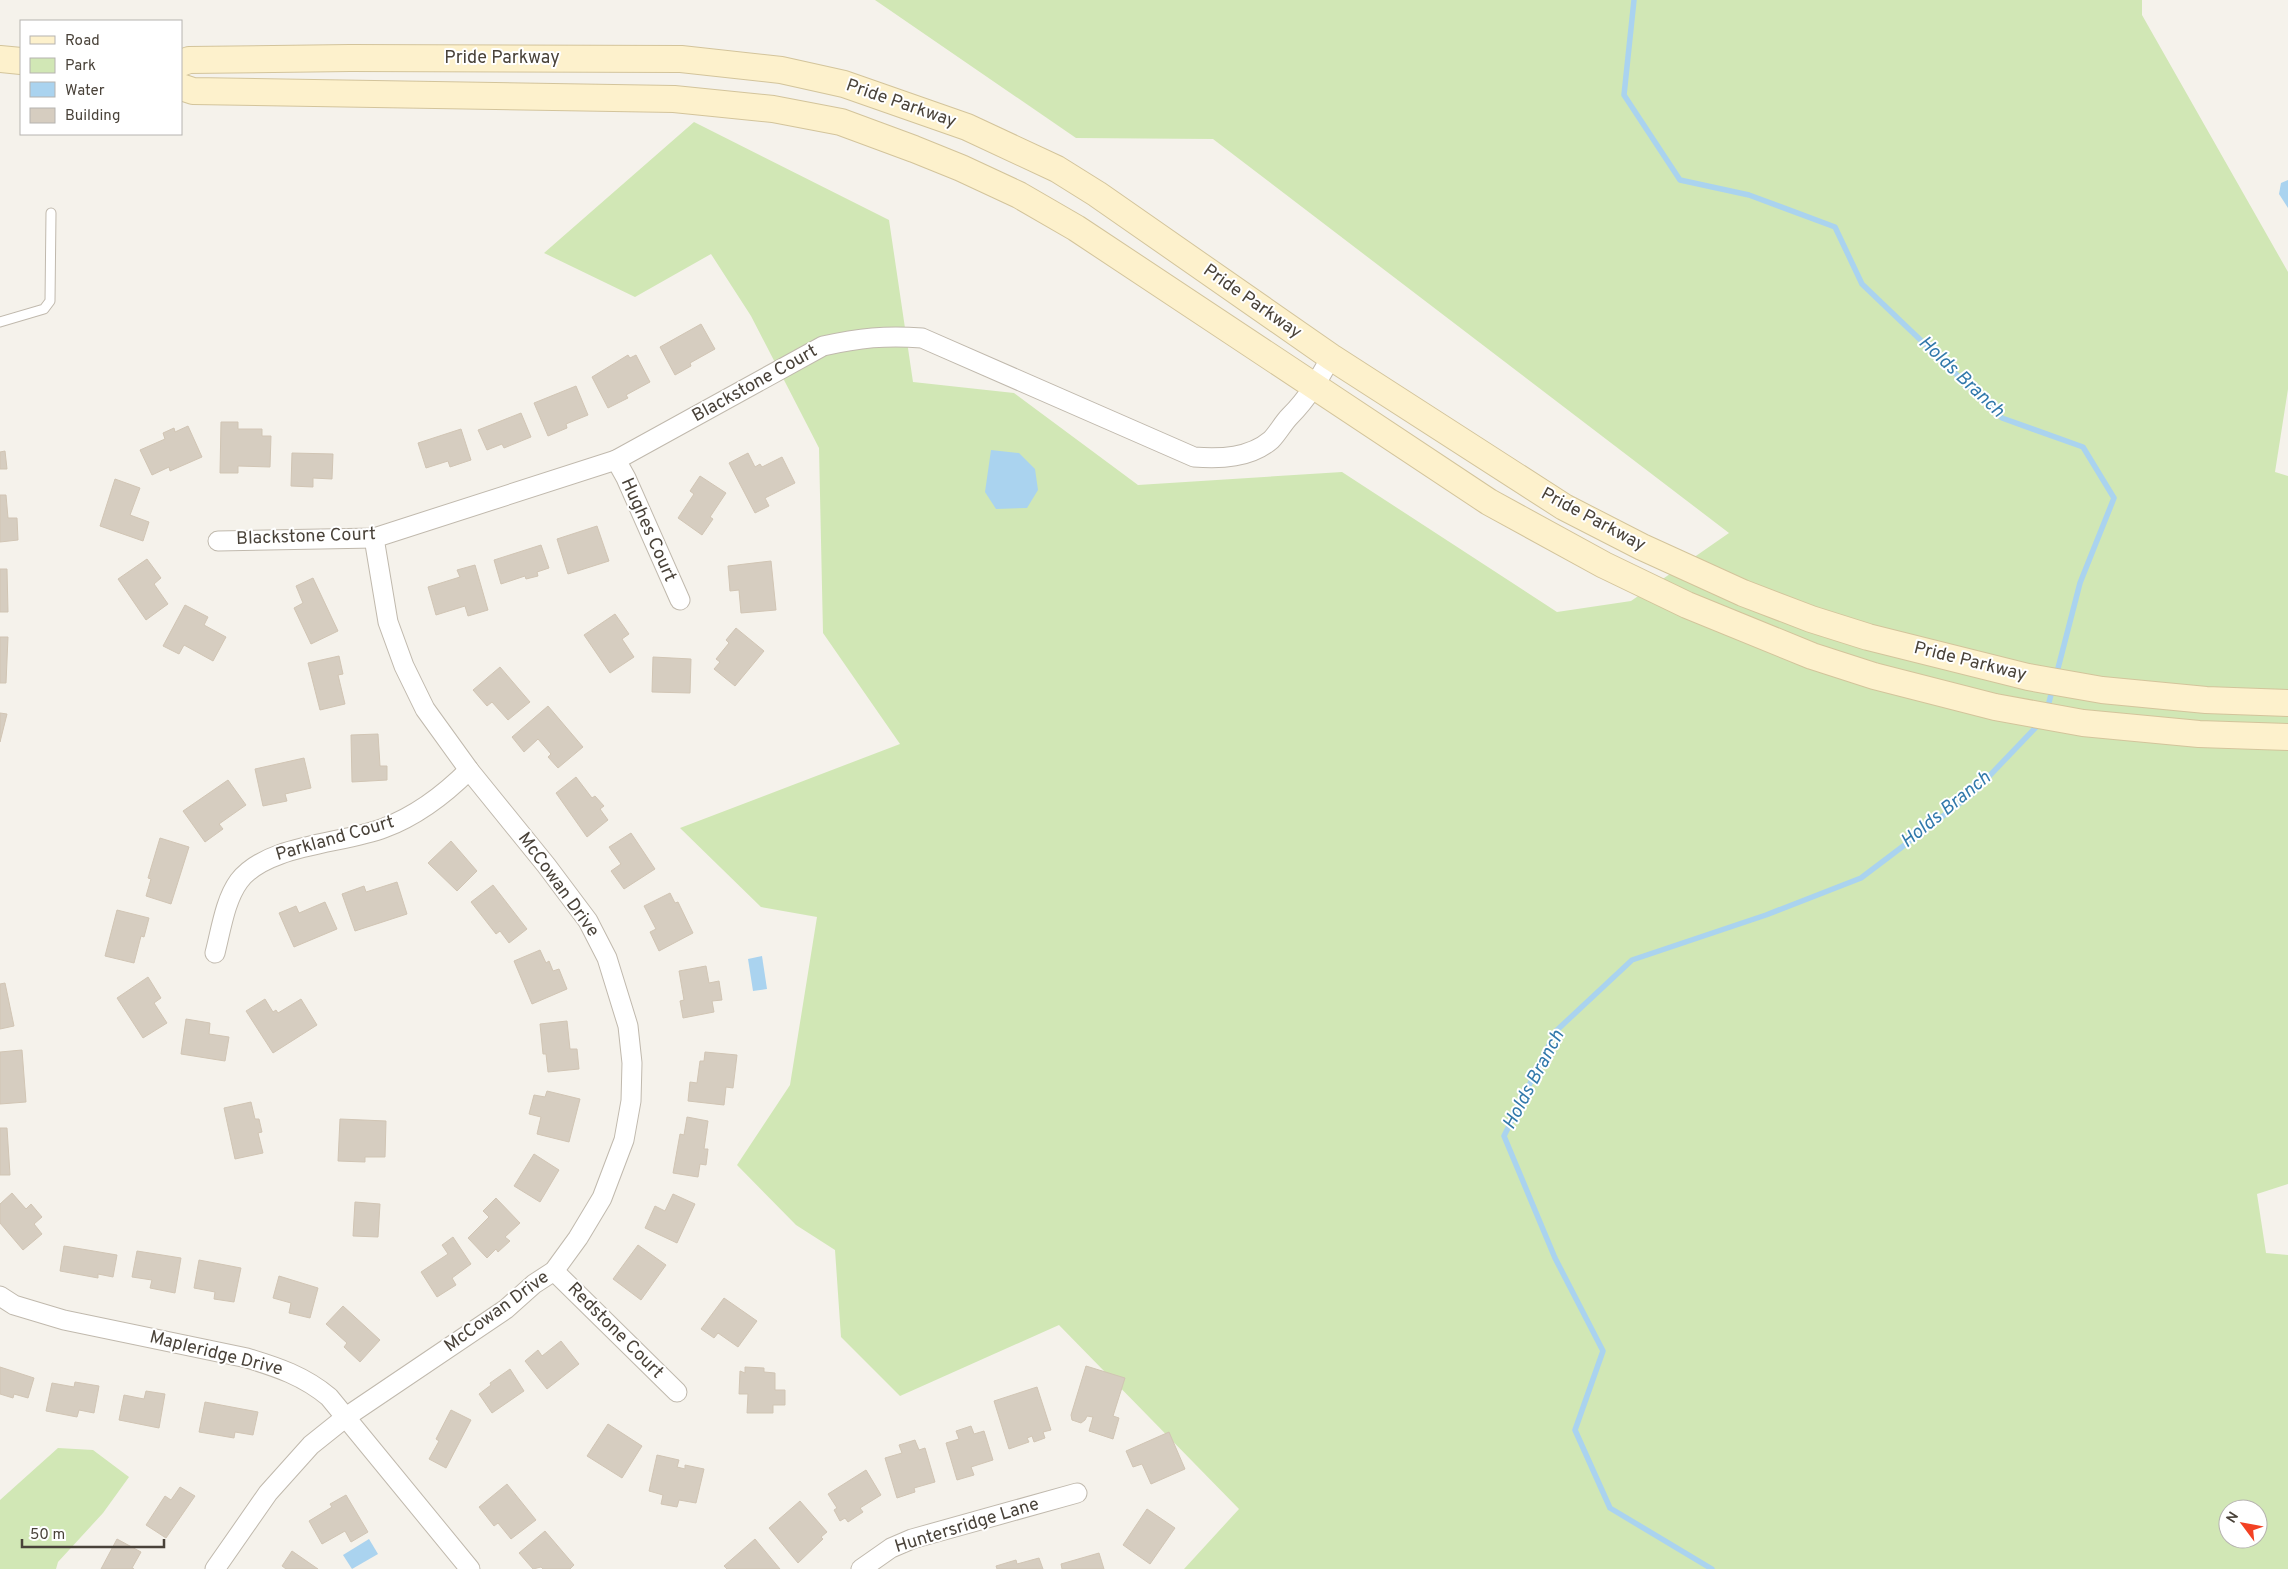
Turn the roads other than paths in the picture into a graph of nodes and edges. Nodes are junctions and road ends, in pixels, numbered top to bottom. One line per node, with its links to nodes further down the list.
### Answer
1 (0, 58): 2 (main road)
2 (20, 61)
3 (182, 63): 7 (main road, Pride Parkway)
4 (182, 86): 8 (main road, Pride Parkway)
5 (51, 213): 6 (lane)
6 (0, 322)
7 (1331, 356): 8 (street, Blackstone Court); 13 (main road, Pride Parkway)
8 (1314, 388): 9 (street, Blackstone Court); 14 (main road, Pride Parkway)
9 (616, 460): 10 (street, Blackstone Court); 12 (street, Hughes Court)
10 (374, 538): 11 (street, Blackstone Court); 15 (street, McCowan Drive)
11 (218, 541)
12 (680, 600)
13 (2288, 702)
14 (2288, 737)
15 (469, 770): 16 (street, Parkland Court); 17 (street, McCowan Drive)
16 (214, 953)
17 (554, 1271): 19 (street, Redstone Court); 20 (street, McCowan Drive)
18 (0, 1296): 20 (street, Mapleridge Drive)
19 (676, 1392)
20 (346, 1417): 22 (street, McCowan Drive); 23 (street, Mapleridge Drive)
21 (1077, 1493): 24 (street, Huntersridge Lane)
22 (215, 1569)
23 (470, 1569)
24 (861, 1569)

